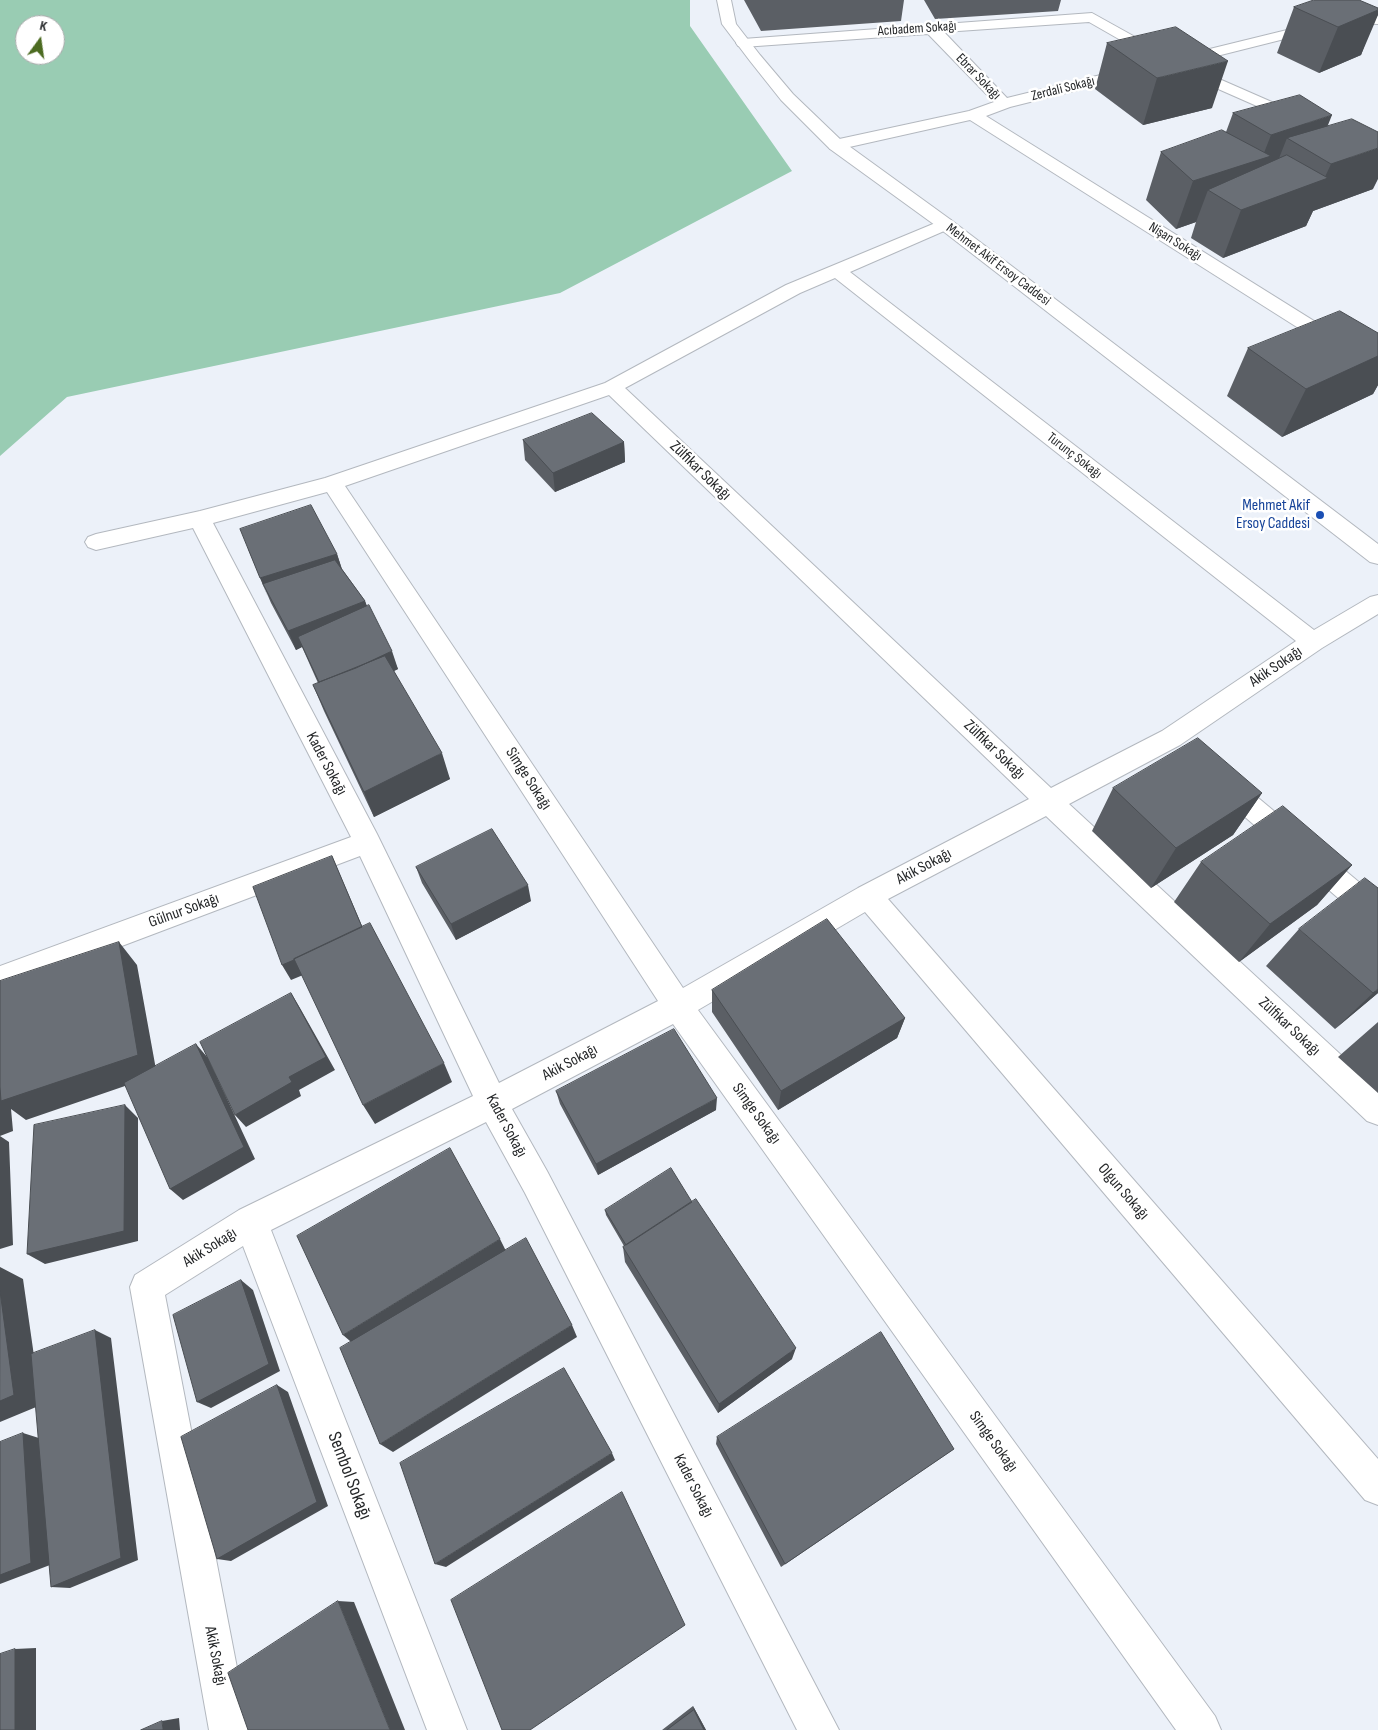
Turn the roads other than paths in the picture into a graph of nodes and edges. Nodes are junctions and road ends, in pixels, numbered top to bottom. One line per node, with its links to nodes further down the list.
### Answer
1 (724, 0): 4 (street, Mehmet Akif Ersoy Caddesi)
2 (1378, 20): 5 (street, Zerdali Sokağı)
3 (931, 28): 4 (street, Acıbadem Sokağı); 5 (street, Acıbadem Sokağı); 6 (street, Ebrar Sokağı)
4 (743, 43): 9 (street, Mehmet Akif Ersoy Caddesi)
5 (1171, 63): 6 (street, Zerdali Sokağı); 8 (street)
6 (1004, 104): 7 (street, Zerdali Sokağı)
7 (973, 114): 9 (street, Zerdali Sokağı); 12 (street, Nişan Sokağı)
8 (1311, 125)
9 (836, 145): 10 (street, Mehmet Akif Ersoy Caddesi)
10 (945, 224): 11 (street); 17 (street, Mehmet Akif Ersoy Caddesi)
11 (836, 270): 13 (street); 19 (street, Turunç Sokağı)
12 (1378, 370)
13 (612, 387): 14 (street); 21 (street, Zülfikar Sokağı)
14 (332, 483): 15 (street); 26 (street, Simge Sokağı)
15 (200, 519): 16 (street); 22 (street, Kader Sokağı)
16 (96, 542)
17 (1378, 556)
18 (1378, 603): 19 (street, Akik Sokağı)
19 (1313, 642): 20 (street, Akik Sokağı)
20 (1190, 755): 21 (street, Akik Sokağı); 24 (street)
21 (1048, 801): 23 (street, Akik Sokağı); 28 (street, Zülfikar Sokağı)
22 (367, 842): 25 (street, Gülnur Sokağı); 27 (street, Kader Sokağı)
23 (868, 896): 26 (street, Akik Sokağı); 30 (street, Olgun Sokağı)
24 (1378, 916)
25 (0, 979)
26 (678, 1006): 27 (street, Akik Sokağı); 34 (street, Simge Sokağı)
27 (492, 1103): 29 (street, Akik Sokağı); 33 (street, Kader Sokağı)
28 (1378, 1110)
29 (251, 1222): 31 (street, Akik Sokağı); 32 (street, Sembol Sokağı)
30 (1378, 1487)
31 (229, 1730)
32 (447, 1730)
33 (819, 1730)
34 (1202, 1730)

